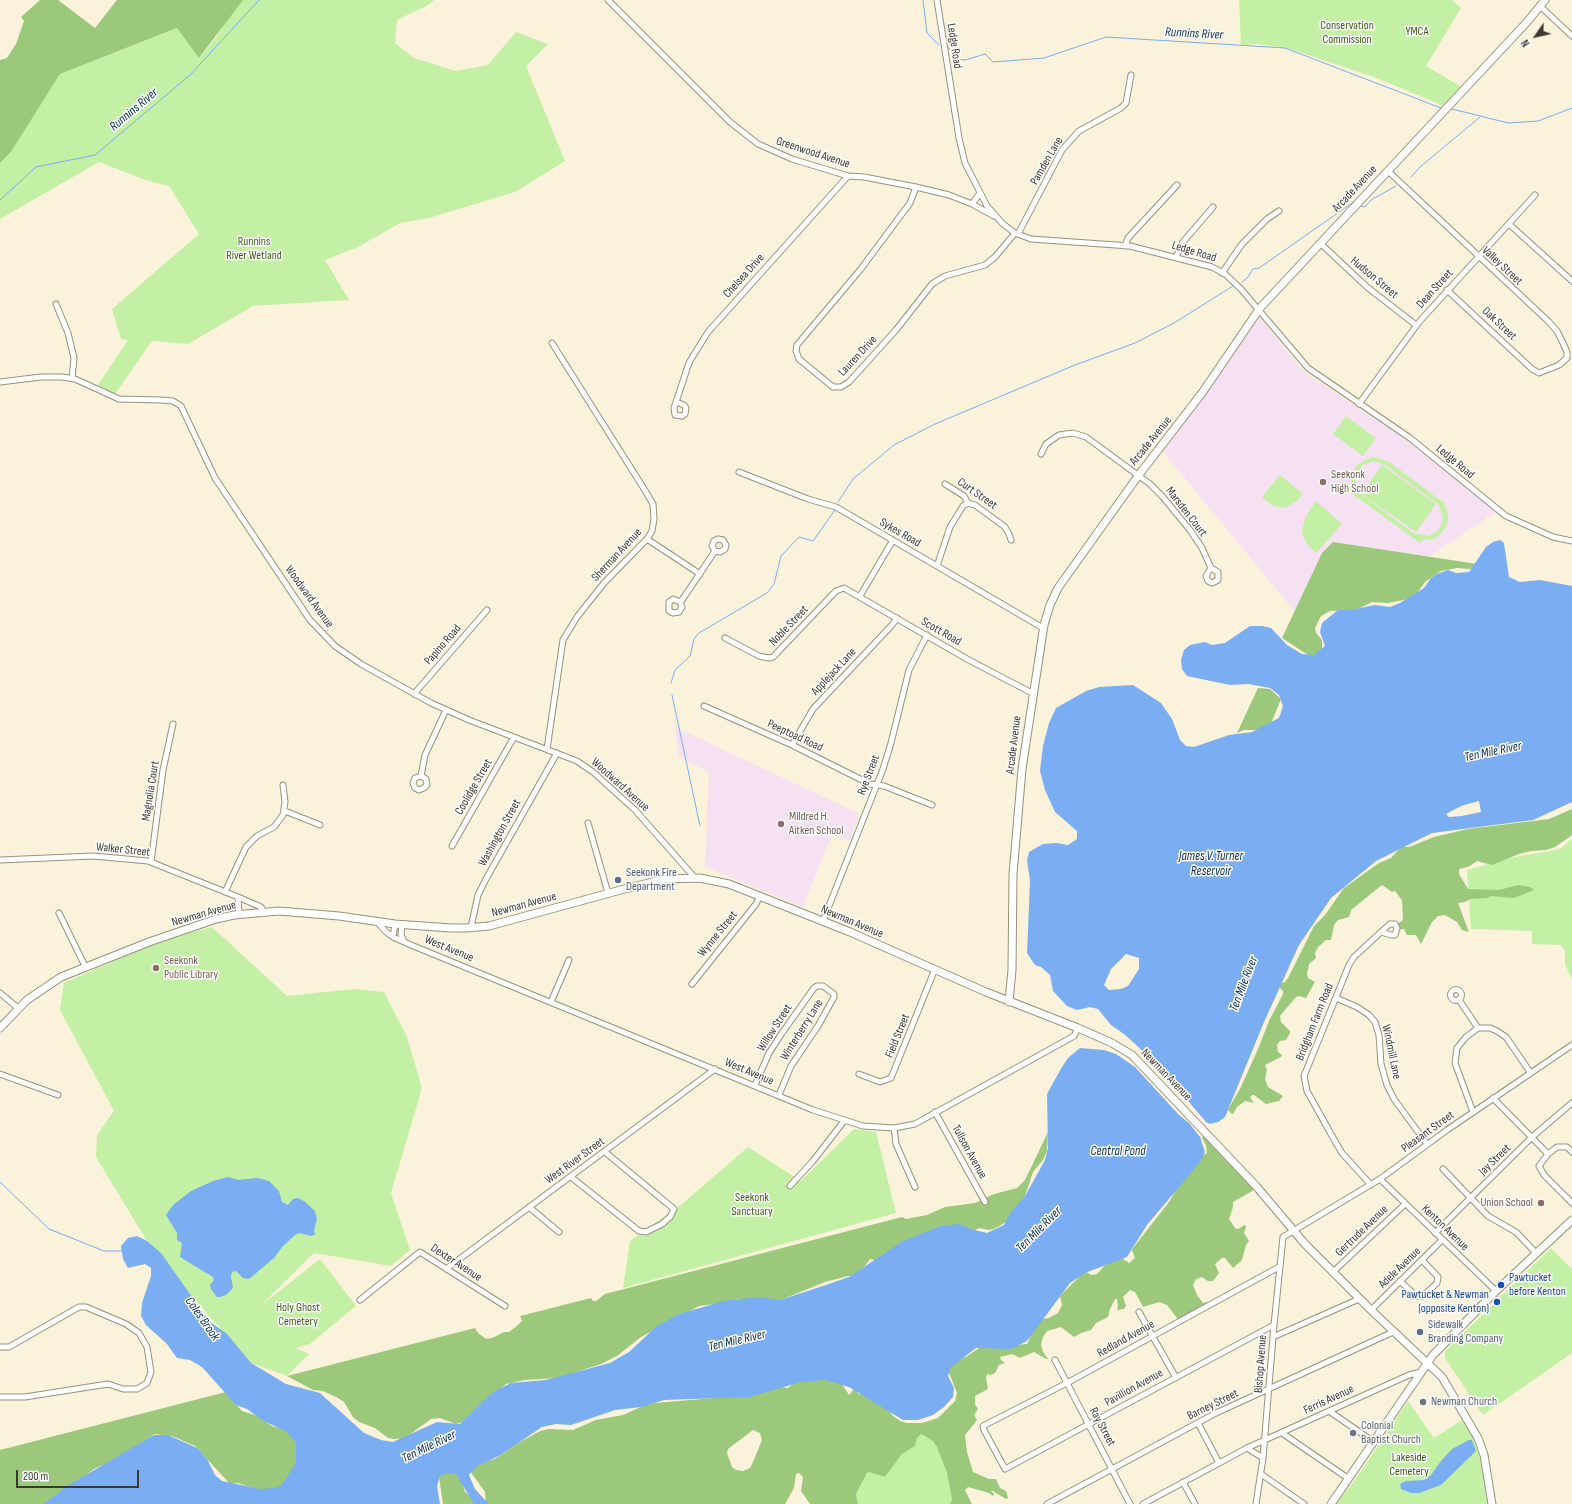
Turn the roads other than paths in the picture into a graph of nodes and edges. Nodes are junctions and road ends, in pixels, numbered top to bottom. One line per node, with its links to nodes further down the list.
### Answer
1 (608, 0): 8 (street, Greenwood Avenue)
2 (936, 0): 11 (street, Ledge Road)
3 (1545, 0): 4 (main road, Arcade Avenue)
4 (1540, 6): 5 (street); 7 (main road, Arcade Avenue)
5 (1572, 36)
6 (1131, 74): 18 (street, Pamden Lane)
7 (1388, 171): 19 (main road, Arcade Avenue); 22 (street, Valley Street)
8 (848, 176): 10 (street, Greenwood Avenue); 33 (street, Chelsea Drive)
9 (1177, 185): 20 (street)
10 (916, 187): 13 (street, Greenwood Avenue); 18 (street, Lauren Drive)
11 (980, 193): 13 (street); 16 (street, Ledge Road)
12 (1535, 195): 17 (street, Dean Street)
13 (972, 204): 16 (street, Greenwood Avenue)
14 (1213, 207): 21 (street)
15 (1279, 211): 23 (street)
16 (998, 219): 18 (street, Ledge Road)
17 (1509, 224): 22 (street, Dean Street); 24 (street)
18 (1016, 234): 20 (street, Ledge Road)
19 (1320, 243): 27 (main road, Arcade Avenue); 28 (street, Hudson Street)
20 (1125, 246): 21 (street, Ledge Road)
21 (1176, 257): 23 (street, Ledge Road)
22 (1478, 257): 25 (street, Dean Street); 30 (street, Valley Street)
23 (1222, 272): 27 (street, Ledge Road)
24 (1572, 282)
25 (1447, 290): 28 (street, Dean Street); 30 (street, Oak Street)
26 (56, 304): 31 (street)
27 (1259, 309): 34 (street, Ledge Road); 37 (main road, Arcade Avenue)
28 (1416, 325): 34 (street, Dean Street)
29 (552, 343): 40 (street, Sherman Avenue)
30 (1538, 372)
31 (72, 378): 32 (street, Woodward Avenue); 57 (street, Woodward Avenue)
32 (0, 382)
33 (676, 402)
34 (1359, 404): 43 (street, Ledge Road)
35 (1041, 454): 37 (street, Marsden Court)
36 (739, 472): 41 (street, Sykes Road)
37 (1138, 476): 46 (street, Marsden Court); 53 (main road, Arcade Avenue)
38 (945, 484): 39 (street, Curt Street)
39 (968, 503): 42 (street, Curt Street); 45 (street)
40 (647, 539): 47 (street); 63 (street, Sherman Avenue)
41 (893, 540): 45 (street, Sykes Road); 49 (street)
42 (1010, 540)
43 (1572, 541)
44 (715, 551): 47 (street)
45 (937, 566): 53 (street, Sykes Road)
46 (1211, 568)
47 (700, 574): 50 (street)
48 (841, 588): 49 (street, Scott Road); 55 (street, Noble Street)
49 (860, 596): 52 (street, Scott Road)
50 (680, 602)
51 (487, 610): 57 (street, Papino Road)
52 (897, 618): 54 (street, Scott Road); 62 (street, Applejack Lane)
53 (1043, 628): 56 (main road, Arcade Avenue)
54 (927, 635): 56 (street, Scott Road); 67 (street, Rye Street)
55 (725, 638)
56 (1032, 693): 99 (main road, Arcade Avenue)
57 (414, 694): 59 (street, Woodward Avenue)
58 (704, 706): 62 (street, Peeptoad Road)
59 (446, 710): 61 (street, Woodward Avenue); 65 (street)
60 (173, 724): 74 (street, Magnolia Court)
61 (514, 737): 63 (street, Woodward Avenue); 72 (street, Coolidge Street)
62 (792, 745): 67 (street, Peeptoad Road)
63 (547, 749): 64 (street, Woodward Avenue)
64 (557, 753): 75 (street, Woodward Avenue); 86 (street, Washington Street)
65 (421, 776)
66 (283, 785): 69 (street)
67 (877, 785): 68 (street, Peeptoad Road); 83 (street, Rye Street)
68 (932, 805)
69 (284, 811): 71 (street); 76 (street)
70 (588, 823): 77 (street)
71 (320, 825)
72 (452, 846)
73 (0, 860): 74 (street, Walker Street)
74 (151, 862): 76 (street, Walker Street)
75 (695, 878): 77 (main road, Newman Avenue); 78 (main road, Newman Avenue)
76 (225, 892): 79 (street, Walker Street)
77 (608, 893): 86 (main road, Newman Avenue)
78 (760, 896): 83 (main road, Newman Avenue); 93 (street, Wynne Street)
79 (238, 897): 80 (street, Walker Street); 82 (street)
80 (264, 912): 82 (main road, Newman Avenue); 84 (main road, Newman Avenue)
81 (59, 913): 91 (street)
82 (239, 914): 91 (main road, Newman Avenue)
83 (823, 921): 92 (main road, Newman Avenue)
84 (377, 922): 85 (main road, Newman Avenue); 88 (street, West Avenue)
85 (399, 924): 86 (main road, Newman Avenue); 88 (street); 89 (street)
86 (471, 927)
87 (1381, 932): 96 (street, Bridgham Farm Road)
88 (393, 937): 89 (street, West Avenue)
89 (404, 941): 98 (street, West Avenue)
90 (569, 960): 98 (street)
91 (85, 966): 100 (main road, Newman Avenue)
92 (935, 969): 99 (main road, Newman Avenue); 108 (street, Field Street)
93 (692, 984)
94 (817, 986): 109 (street, Willow Street); 111 (street, Winterberry Lane)
95 (0, 993): 100 (street)
96 (1336, 998): 119 (street, Windmill Lane); 126 (street, Bridgham Farm Road)
97 (1459, 1000): 103 (street)
98 (551, 1002): 105 (street, West Avenue)
99 (1009, 1002): 102 (main road, Newman Avenue)
100 (18, 1008): 101 (main road, Newman Avenue)
101 (0, 1028)
102 (1078, 1028): 114 (street, West Avenue); 135 (main road, Newman Avenue)
103 (1478, 1028): 106 (street); 115 (street)
104 (1572, 1045): 106 (street, Pleasant Street)
105 (716, 1069): 109 (street, West Avenue); 120 (street, West River Street)
106 (1530, 1072): 112 (street, Pleasant Street)
107 (0, 1074): 110 (street)
108 (860, 1074)
109 (755, 1085): 111 (street, West Avenue)
110 (58, 1095)
111 (779, 1095): 116 (street, West Avenue)
112 (1493, 1098): 115 (street, Pleasant Street); 118 (street)
113 (1572, 1103): 118 (street, Jay Street)
114 (935, 1112): 117 (street, West Avenue); 130 (street, Tullson Avenue)
115 (1473, 1112): 119 (street, Pleasant Street)
116 (844, 1121): 117 (street, West Avenue); 127 (street)
117 (894, 1128): 128 (street)
118 (1532, 1137): 122 (street); 129 (street, Jay Street)
119 (1427, 1144): 125 (street, Pleasant Street)
120 (605, 1152): 124 (street, West River Street); 124 (street)
121 (1572, 1152): 122 (street)
122 (1548, 1154): 131 (street)
123 (1443, 1169): 129 (street)
124 (571, 1177): 133 (street, West River Street)
125 (1380, 1179): 126 (street, Pleasant Street); 132 (street, Kenton Avenue)
126 (1370, 1185): 135 (street, Pleasant Street)
127 (790, 1186)
128 (915, 1187)
129 (1471, 1198): 137 (street, Jay Street); 139 (street)
130 (985, 1202)
131 (1572, 1203)
132 (1405, 1204): 137 (street, Kenton Avenue); 143 (street, Gertrude Avenue)
133 (529, 1207): 136 (street); 142 (street, West River Street)
134 (1571, 1224): 139 (main road)
135 (1293, 1230): 141 (street, Bishop Avenue); 143 (main road, Newman Avenue)
136 (559, 1232)
137 (1435, 1233): 138 (street, Kenton Avenue)
138 (1442, 1240): 140 (street, Adele Avenue); 145 (street, Kenton Avenue)
139 (1537, 1254): 145 (main road)
140 (1422, 1260): 144 (street, Adele Avenue); 144 (street)
141 (1279, 1267): 151 (street, Bishop Avenue); 153 (street, Redland Avenue)
142 (446, 1269): 147 (street, Dexter Avenue); 148 (street, Dexter Avenue)
143 (1333, 1272): 146 (main road, Newman Avenue)
144 (1400, 1281): 149 (street, Adele Avenue)
145 (1496, 1291): 157 (main road)
146 (1359, 1299): 149 (main road, Newman Avenue); 154 (street)
147 (360, 1300)
148 (505, 1306)
149 (1371, 1310): 152 (main road, Newman Avenue)
150 (1139, 1312): 153 (street)
151 (1274, 1325): 154 (street, Bishop Avenue); 159 (street, Pavillion Avenue)
152 (1393, 1332): 157 (main road, Newman Avenue); 161 (street, Barney Street)
153 (1152, 1336): 159 (street); 160 (street, Redland Avenue)
154 (1273, 1337): 161 (street, Bishop Avenue)
155 (0, 1347): 162 (street)
156 (1055, 1360): 160 (street, Ray Street)
157 (1427, 1364): 158 (main road); 184 (main road, Newman Avenue)
158 (1421, 1372): 163 (street, Ferris Avenue); 168 (main road)
159 (1175, 1376): 165 (street, Pavillion Avenue)
160 (1067, 1383): 165 (street, Ray Street); 173 (street, Redland Avenue)
161 (1270, 1388): 164 (street, Barney Street); 167 (street, Bishop Avenue)
162 (0, 1397)
163 (1329, 1411): 166 (street, Ferris Avenue); 168 (street)
164 (1198, 1423): 171 (street); 172 (street, Barney Street)
165 (1089, 1424): 172 (street, Ray Street); 173 (street, Pavillion Avenue)
166 (1282, 1433): 167 (street, Ferris Avenue); 175 (street)
167 (1264, 1441): 169 (street, Ferris Avenue); 170 (street, Bishop Avenue)
168 (1374, 1442): 175 (main road)
169 (1247, 1448): 170 (street); 171 (street, Ferris Avenue)
170 (1263, 1458): 174 (street, Bishop Avenue)
171 (1219, 1463): 176 (street, Ferris Avenue)
172 (1112, 1468): 177 (street, Barney Street); 178 (street, Ray Street)
173 (1005, 1469)
174 (1261, 1474): 181 (street, Bishop Avenue); 182 (street)
175 (1349, 1479): 183 (main road)
176 (1183, 1482): 179 (street, Ferris Avenue); 180 (street)
177 (1047, 1504)
178 (1130, 1504)
179 (1143, 1504)
180 (1195, 1504)
181 (1256, 1504)
182 (1304, 1504)
183 (1332, 1504)
184 (1492, 1504)

